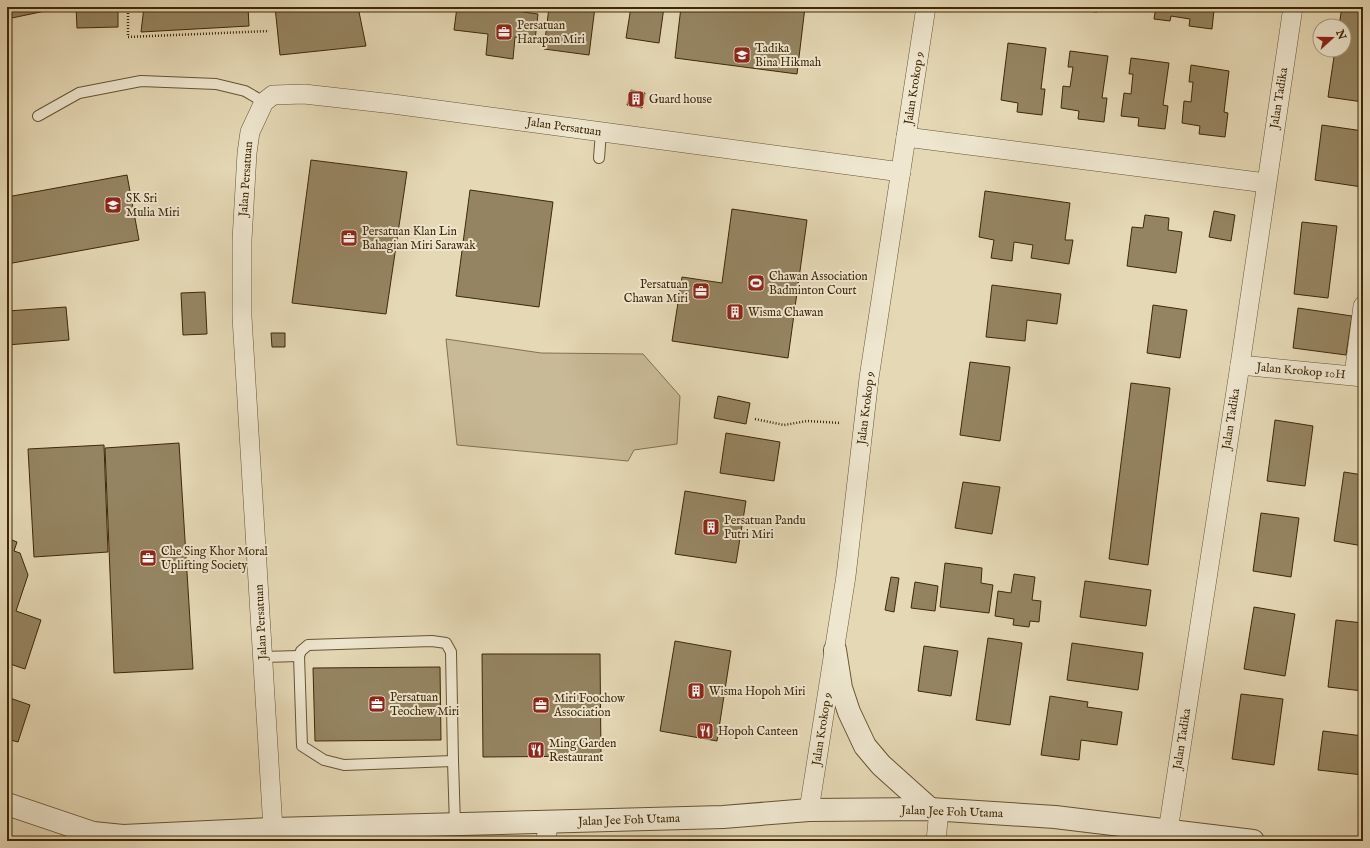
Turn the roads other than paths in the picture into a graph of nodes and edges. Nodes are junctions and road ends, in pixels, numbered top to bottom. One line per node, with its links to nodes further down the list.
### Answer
1 (926, 7): 6 (street, Jalan Krokop 9)
2 (1293, 7): 9 (street, Jalan Tadika)
3 (264, 102): 4 (lane); 5 (street, Jalan Persatuan); 14 (street, Jalan Persatuan)
4 (38, 116)
5 (601, 132): 7 (lane); 8 (street, Jalan Persatuan)
6 (906, 137): 8 (street, Jalan Krokop 9); 9 (street)
7 (599, 158)
8 (901, 172): 13 (street, Jalan Krokop 9)
9 (1266, 183): 11 (street, Jalan Tadika)
10 (1363, 306): 12 (street)
11 (1240, 366): 12 (street, Jalan Krokop 10H); 22 (street, Jalan Tadika)
12 (1358, 376)
13 (835, 650): 18 (street); 19 (street, Jalan Krokop 9)
14 (263, 656): 15 (lane); 21 (street, Jalan Persatuan)
15 (299, 656): 16 (lane); 16 (lane)
16 (453, 761): 20 (lane)
17 (7, 804): 21 (street, Jalan Jee Foh Utama)
18 (935, 809): 19 (street, Jalan Jee Foh Utama); 22 (street, Jalan Jee Foh Utama); 25 (street)
19 (809, 810): 23 (street, Jalan Jee Foh Utama)
20 (455, 824): 23 (street, Jalan Jee Foh Utama); 24 (street, Jalan Jee Foh Utama)
21 (273, 829): 24 (street, Jalan Jee Foh Utama)
22 (1168, 831): 26 (street, Jalan Jee Foh Utama)
23 (547, 832)
24 (297, 835)
25 (936, 841)
26 (1253, 841)

